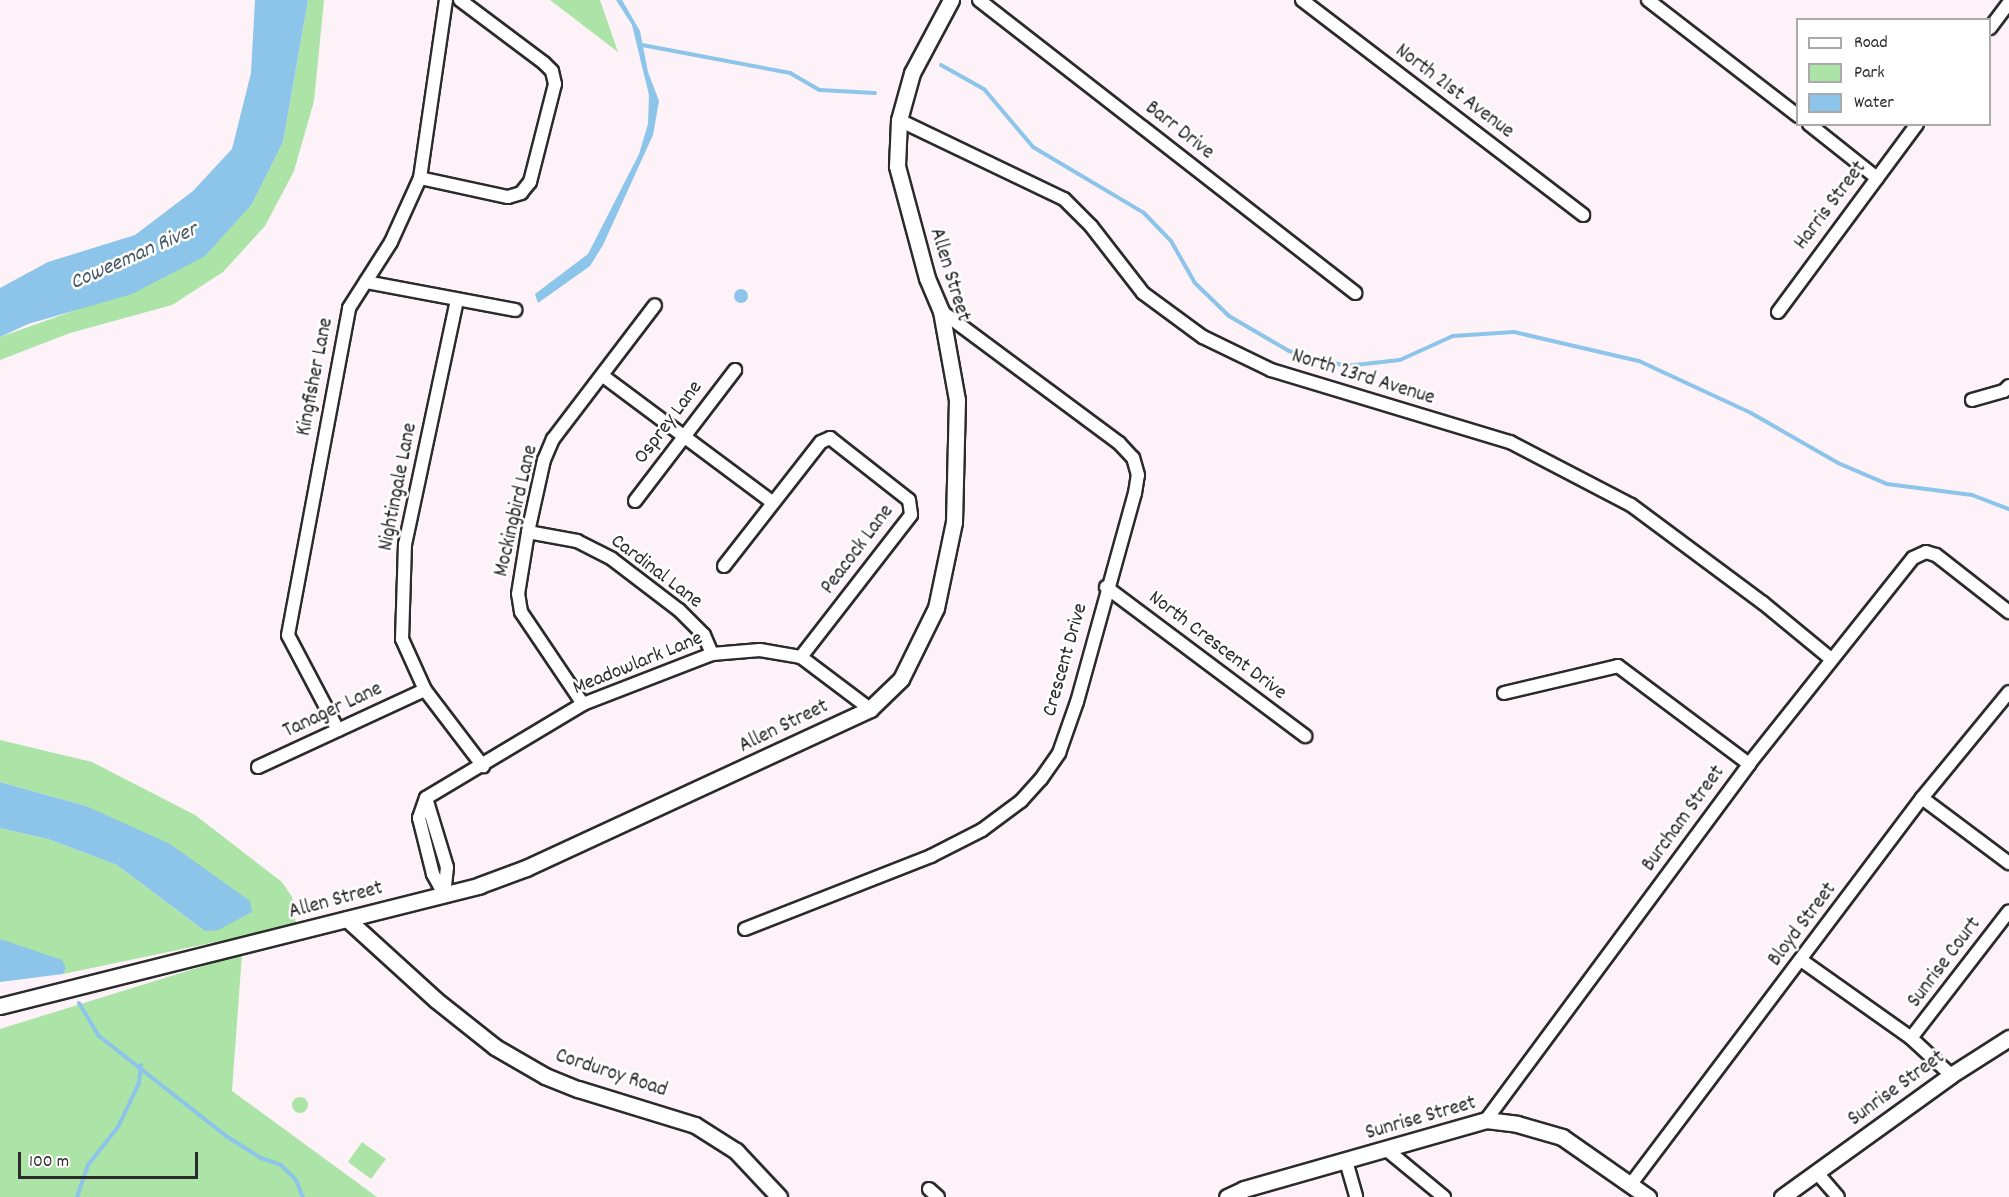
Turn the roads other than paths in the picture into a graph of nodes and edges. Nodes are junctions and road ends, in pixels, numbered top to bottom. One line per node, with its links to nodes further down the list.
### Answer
1 (446, 0): 14 (street, Kingfisher Lane)
2 (460, 0): 14 (street)
3 (951, 0): 10 (street, Allen Street)
4 (979, 0): 17 (street, Barr Drive)
5 (1302, 0): 15 (street, North 21st Avenue)
6 (1648, 0): 9 (street)
7 (2009, 3): 8 (street)
8 (1991, 26)
9 (1796, 115)
10 (899, 120): 21 (street, Allen Street); 36 (street, North 23rd Avenue)
11 (1812, 126): 13 (street)
12 (1915, 126): 13 (street, Harris Street)
13 (1877, 177): 22 (street, Harris Street)
14 (420, 178): 16 (street, Kingfisher Lane)
15 (1583, 215)
16 (366, 282): 18 (street); 42 (street, Kingfisher Lane)
17 (1356, 293)
18 (457, 300): 20 (street); 37 (street, Nightingale Lane)
19 (655, 305): 24 (street, Mockingbird Lane)
20 (515, 310)
21 (941, 311): 32 (street, Crescent Drive); 41 (street, Allen Street)
22 (1778, 312)
23 (735, 370): 27 (street, Osprey Lane)
24 (603, 376): 27 (street); 30 (street, Mockingbird Lane)
25 (2009, 386): 26 (street)
26 (1972, 400)
27 (684, 435): 28 (street, Osprey Lane); 29 (street)
28 (635, 501)
29 (772, 502): 31 (street, Peacock Lane); 35 (street, Peacock Lane)
30 (528, 532): 34 (street, Cardinal Lane); 40 (street, Mockingbird Lane)
31 (724, 566)
32 (1107, 587): 43 (street, North Crescent Drive); 52 (street, Crescent Drive)
33 (2009, 612): 36 (street, Burcham Street)
34 (712, 654): 35 (street, Meadowlark Lane); 40 (street, Meadowlark Lane)
35 (801, 657): 41 (street, Meadowlark Lane)
36 (1830, 658): 44 (street, Burcham Street)
37 (424, 690): 42 (street, Tanager Lane); 45 (street, Nightingale Lane)
38 (2009, 692): 47 (street, Bloyd Street)
39 (1504, 693): 44 (street)
40 (584, 704): 45 (street, Meadowlark Lane)
41 (870, 709): 49 (street, Allen Street)
42 (338, 730): 46 (street, Tanager Lane)
43 (1305, 736)
44 (1749, 764): 58 (street, Burcham Street)
45 (483, 766): 49 (street, Meadowlark Lane)
46 (258, 767)
47 (1922, 798): 48 (street); 53 (street, Bloyd Street)
48 (2009, 862)
49 (444, 894): 51 (street, Allen Street)
50 (2009, 911): 55 (street, Sunrise Court)
51 (347, 920): 54 (street, Allen Street); 63 (street, Corduroy Road)
52 (745, 929)
53 (1801, 960): 55 (street); 62 (street, Bloyd Street)
54 (0, 1006)
55 (1911, 1038): 57 (street)
56 (2009, 1038): 57 (street, Sunrise Street)
57 (1951, 1075): 61 (street, Sunrise Street)
58 (1486, 1120): 59 (street, Sunrise Street); 62 (street, Sunrise Street)
59 (1387, 1150): 60 (street, Sunrise Street); 66 (street)
60 (1346, 1161): 64 (street, Sunrise Street); 65 (street)
61 (1818, 1174): 68 (street, Sunrise Street); 69 (street)
62 (1631, 1184): 67 (street, Sunrise Street)
63 (779, 1197)
64 (1227, 1197)
65 (1356, 1197)
66 (1444, 1197)
67 (1648, 1197)
68 (1782, 1197)
69 (1838, 1197)

